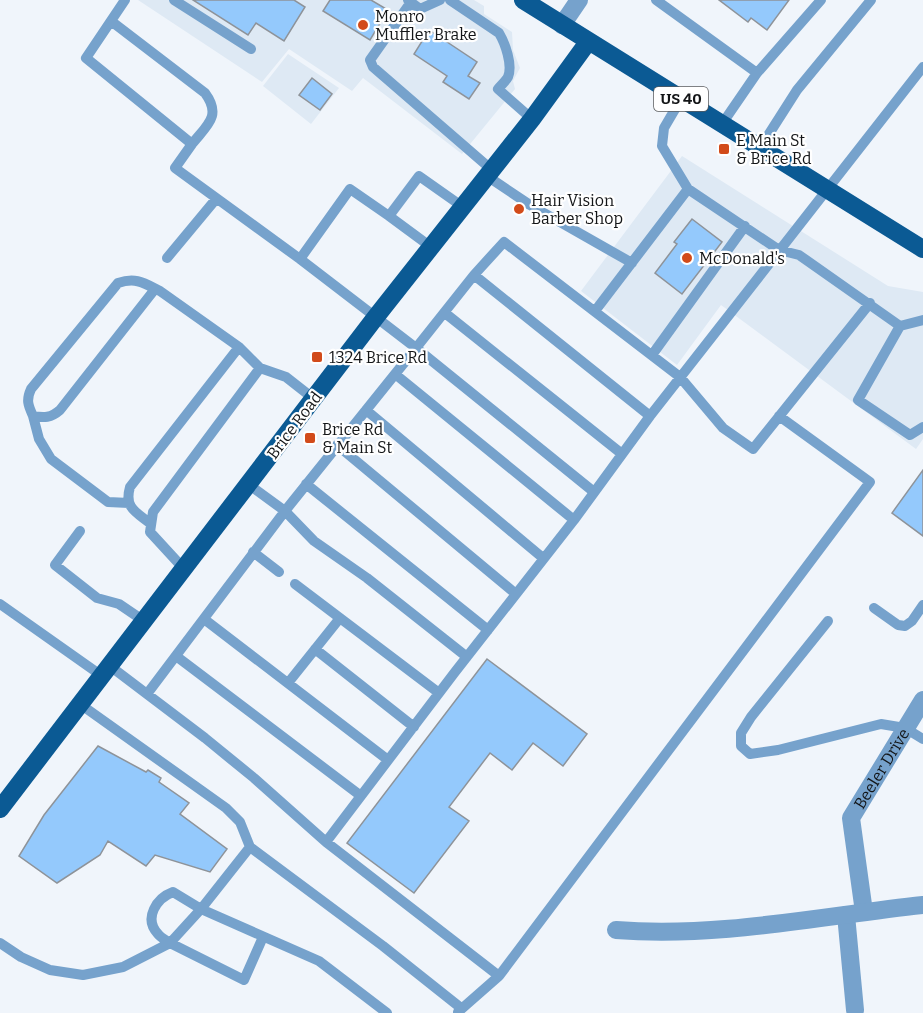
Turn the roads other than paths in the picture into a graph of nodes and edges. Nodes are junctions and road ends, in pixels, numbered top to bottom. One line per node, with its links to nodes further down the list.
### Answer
1 (125, 0): 13 (lane)
2 (174, 0): 16 (lane)
3 (440, 0): 11 (lane)
4 (450, 0): 12 (lane)
5 (472, 0): 12 (lane)
6 (523, 0): 14 (main road, US 40)
7 (579, 0): 14 (street)
8 (656, 0): 18 (lane)
9 (821, 0): 18 (lane)
10 (871, 0): 23 (lane)
11 (409, 1): 24 (lane)
12 (465, 10): 20 (lane)
13 (111, 21): 22 (lane); 22 (lane)
14 (562, 25): 15 (main road, US 40)
15 (588, 42): 19 (main road, US 40); 20 (main road, Brice Road)
16 (251, 49)
17 (923, 67): 26 (lane)
18 (757, 73): 21 (lane)
19 (681, 99): 21 (main road, US 40); 25 (lane)
20 (532, 119): 24 (main road, Brice Road)
21 (722, 124): 23 (main road, US 40)
22 (192, 144): 27 (lane)
23 (760, 148): 26 (main road, US 40)
24 (490, 173): 28 (main road, Brice Road); 36 (lane)
25 (688, 189): 30 (lane); 36 (lane)
26 (826, 189): 32 (main road, US 40); 33 (lane)
27 (216, 198): 34 (lane); 35 (lane)
28 (463, 207): 29 (lane); 31 (main road, Brice Road)
29 (388, 216): 31 (lane); 35 (lane)
30 (745, 226): 33 (lane); 47 (lane)
31 (431, 247): 42 (main road, Brice Road)
32 (923, 249)
33 (779, 250): 39 (lane); 50 (lane)
34 (167, 258)
35 (300, 259): 42 (lane)
36 (632, 263): 40 (lane)
37 (474, 276): 40 (lane); 41 (lane); 54 (lane)
38 (155, 289): 45 (lane); 53 (lane); 53 (lane)
39 (870, 303): 44 (lane); 55 (lane)
40 (595, 311): 47 (lane)
41 (445, 313): 46 (lane); 58 (lane)
42 (375, 318): 46 (lane); 51 (main road, Brice Road)
43 (923, 320): 44 (lane)
44 (900, 326): 56 (lane)
45 (239, 347): 48 (lane); 62 (lane)
46 (416, 348): 49 (lane); 61 (lane)
47 (652, 355): 50 (lane)
48 (260, 368): 51 (lane); 65 (lane)
49 (395, 374): 52 (lane); 64 (lane)
50 (680, 377): 54 (lane); 55 (lane)
51 (314, 399): 59 (main road, Brice Road)
52 (366, 410): 57 (lane); 68 (lane)
53 (33, 416): 62 (lane)
54 (650, 416): 58 (lane)
55 (779, 416): 105 (lane)
56 (923, 427)
57 (337, 445): 60 (lane); 72 (lane)
58 (622, 454): 61 (lane)
59 (248, 484): 63 (lane); 69 (main road, Brice Road)
60 (306, 484): 63 (lane); 80 (lane)
61 (594, 492): 64 (lane)
62 (129, 502): 65 (lane)
63 (285, 511): 67 (lane); 83 (lane)
64 (574, 520): 68 (lane)
65 (151, 524): 69 (lane)
66 (80, 531): 78 (lane)
67 (253, 552): 70 (lane); 77 (lane)
68 (543, 558): 72 (lane)
69 (184, 569): 78 (main road, Brice Road)
70 (279, 572)
71 (296, 584): 76 (lane)
72 (516, 594): 80 (lane)
73 (0, 604): 84 (lane)
74 (923, 605): 75 (lane)
75 (874, 608)
76 (340, 618): 81 (lane); 86 (lane)
77 (204, 619): 82 (lane); 85 (lane)
78 (144, 621): 84 (main road, Brice Road)
79 (828, 621): 91 (lane)
80 (488, 630): 83 (lane)
81 (315, 649): 85 (lane); 90 (lane)
82 (176, 656): 87 (lane); 94 (lane)
83 (467, 657): 86 (lane)
84 (106, 671): 87 (lane); 89 (main road, Brice Road)
85 (288, 684): 93 (lane)
86 (439, 693): 90 (lane)
87 (147, 694): 96 (lane)
88 (923, 700): 91 (street, Beeler Drive)
89 (80, 704): 95 (main road, Brice Road); 97 (lane)
90 (414, 727): 93 (lane)
91 (905, 728): 92 (lane); 100 (street, Beeler Drive)
92 (923, 739)
93 (388, 760): 94 (lane)
94 (361, 796): 96 (lane)
95 (0, 809)
96 (326, 842): 105 (lane)
97 (250, 847): 99 (lane); 106 (lane)
98 (923, 905): 100 (street)
99 (201, 909): 102 (lane); 104 (lane); 104 (lane)
100 (855, 914): 101 (street); 107 (street, Beeler Drive)
101 (616, 930)
102 (263, 937): 104 (lane); 108 (lane)
103 (0, 943): 104 (lane)
104 (170, 943)
105 (499, 976): 106 (lane)
106 (459, 1010)
107 (855, 1010)
108 (387, 1013)

